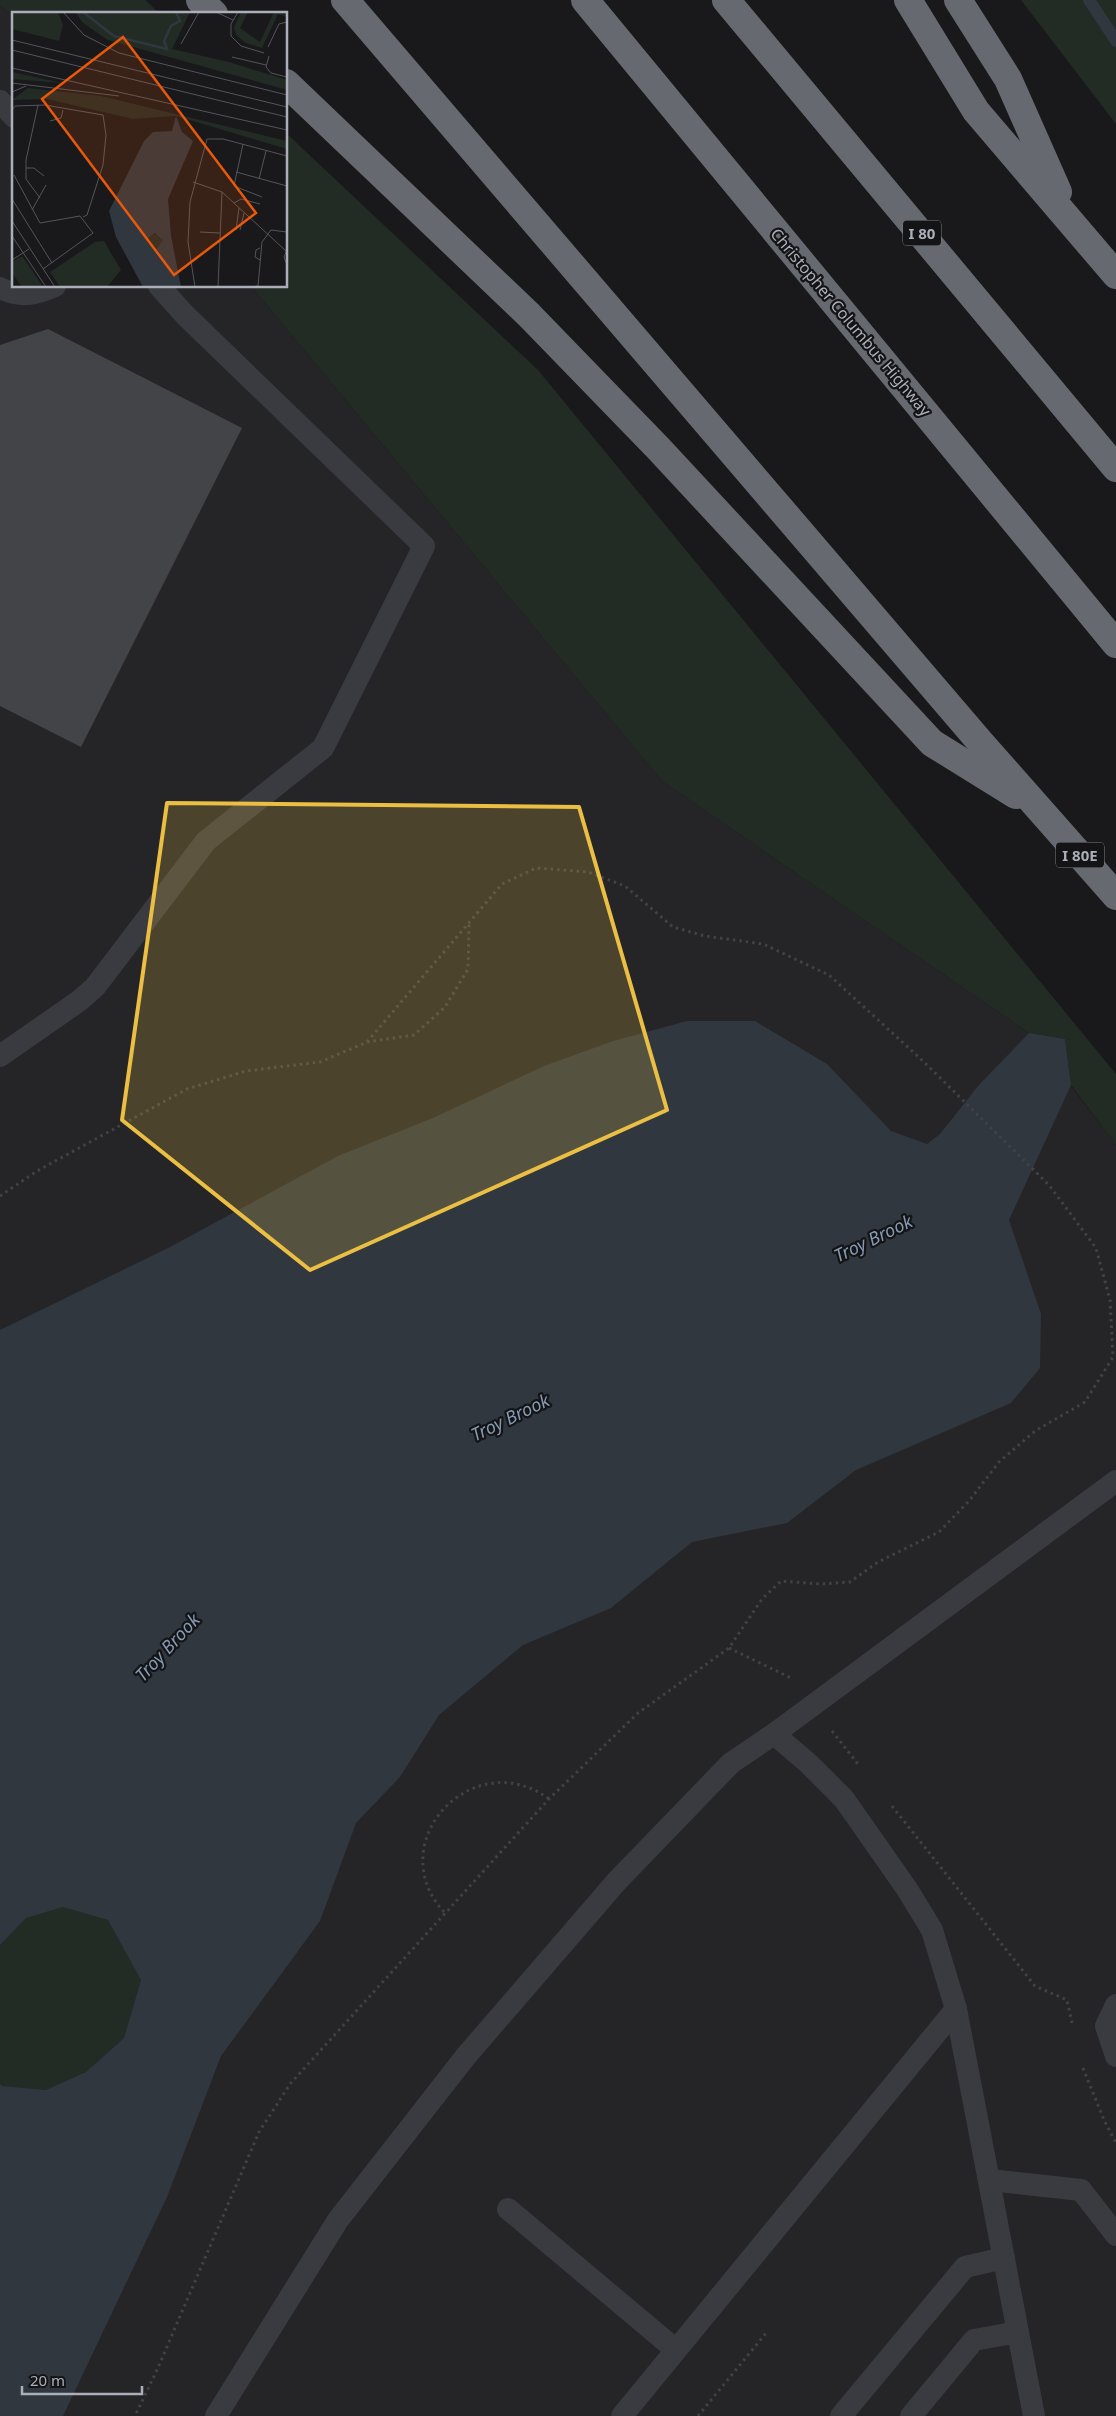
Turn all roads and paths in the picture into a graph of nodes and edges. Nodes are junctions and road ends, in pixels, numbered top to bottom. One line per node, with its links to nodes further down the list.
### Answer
1 (200, 0): 7 (highway)
2 (345, 0): 18 (highway)
3 (585, 0): 17 (highway, Christopher Columbus Highway)
4 (726, 0): 16 (highway, I 80)
5 (908, 0): 11 (highway)
6 (958, 0): 11 (highway)
7 (212, 12)
8 (288, 85): 18 (highway)
9 (0, 101): 10 (lane)
10 (12, 115)
11 (1070, 219): 12 (highway)
12 (1116, 275)
13 (0, 288): 14 (lane)
14 (50, 288)
15 (161, 288): 22 (lane)
16 (1116, 468)
17 (1116, 644)
18 (1045, 813): 19 (highway, I 80E)
19 (1116, 896)
20 (469, 921): 21 (path); 21 (path); 25 (path)
21 (366, 1042): 23 (path)
22 (0, 1056)
23 (0, 1196)
24 (1116, 1481): 28 (lane)
25 (729, 1648): 26 (path); 31 (path)
26 (791, 1678)
27 (830, 1728): 29 (path)
28 (774, 1734): 34 (lane); 47 (lane)
29 (861, 1767)
30 (886, 1798): 35 (path)
31 (549, 1799): 32 (path); 32 (path)
32 (444, 1912): 46 (path)
33 (1116, 2005): 36 (lane)
34 (956, 2008): 39 (lane); 45 (lane)
35 (1073, 2027)
36 (1116, 2056)
37 (1082, 2063): 38 (path)
38 (1116, 2143)
39 (989, 2180): 41 (lane); 42 (lane)
40 (508, 2210): 45 (lane)
41 (1116, 2234)
42 (1004, 2258): 44 (lane); 50 (lane)
43 (767, 2332): 49 (path)
44 (1018, 2332): 51 (lane); 52 (lane)
45 (676, 2350): 48 (lane)
46 (134, 2416)
47 (216, 2416)
48 (622, 2416)
49 (698, 2416)
50 (842, 2416)
51 (911, 2416)
52 (1034, 2416)

